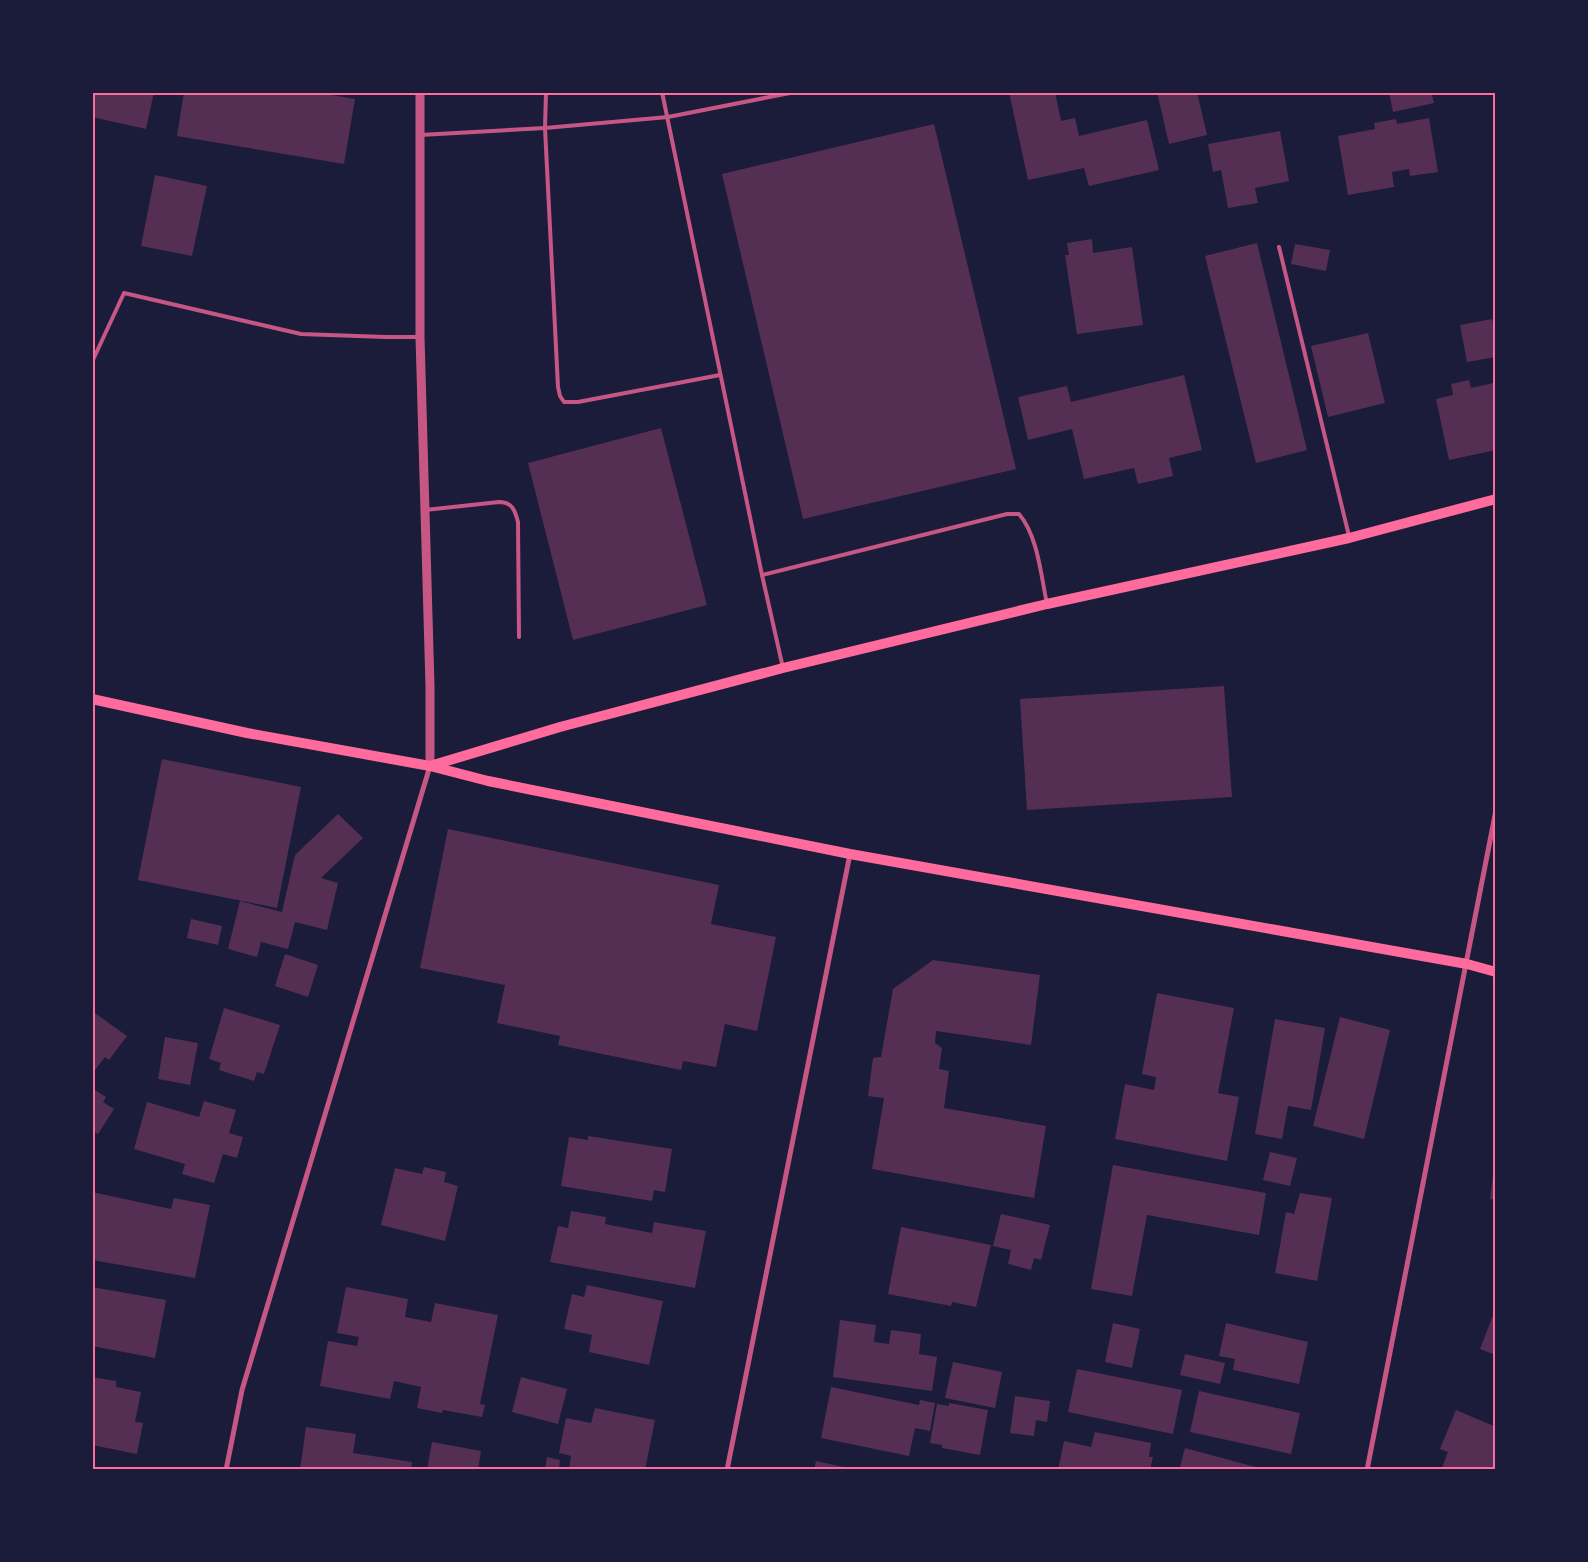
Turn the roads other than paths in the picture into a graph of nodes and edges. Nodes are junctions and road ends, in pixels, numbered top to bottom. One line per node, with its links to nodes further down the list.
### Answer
1 (420, 92): 7 (street)
2 (546, 92): 6 (lane)
3 (662, 92): 5 (lane)
4 (795, 92): 5 (lane)
5 (668, 117): 6 (lane); 11 (lane)
6 (545, 128): 7 (lane); 11 (lane)
7 (420, 135): 9 (street)
8 (1279, 247): 14 (lane)
9 (420, 337): 10 (lane); 13 (street)
10 (92, 362)
11 (720, 375): 15 (lane)
12 (1496, 500): 14 (main road)
13 (425, 510): 17 (lane); 20 (street)
14 (1349, 538): 16 (main road)
15 (762, 575): 16 (lane); 18 (lane)
16 (1047, 604): 18 (main road)
17 (518, 637)
18 (783, 668): 20 (main road)
19 (92, 699): 20 (main road)
20 (430, 766): 22 (main road); 25 (street)
21 (1496, 810): 23 (street)
22 (850, 854): 23 (main road); 26 (street)
23 (1467, 964): 24 (main road); 27 (street)
24 (1496, 972)
25 (226, 1470)
26 (727, 1470)
27 (1367, 1470)

